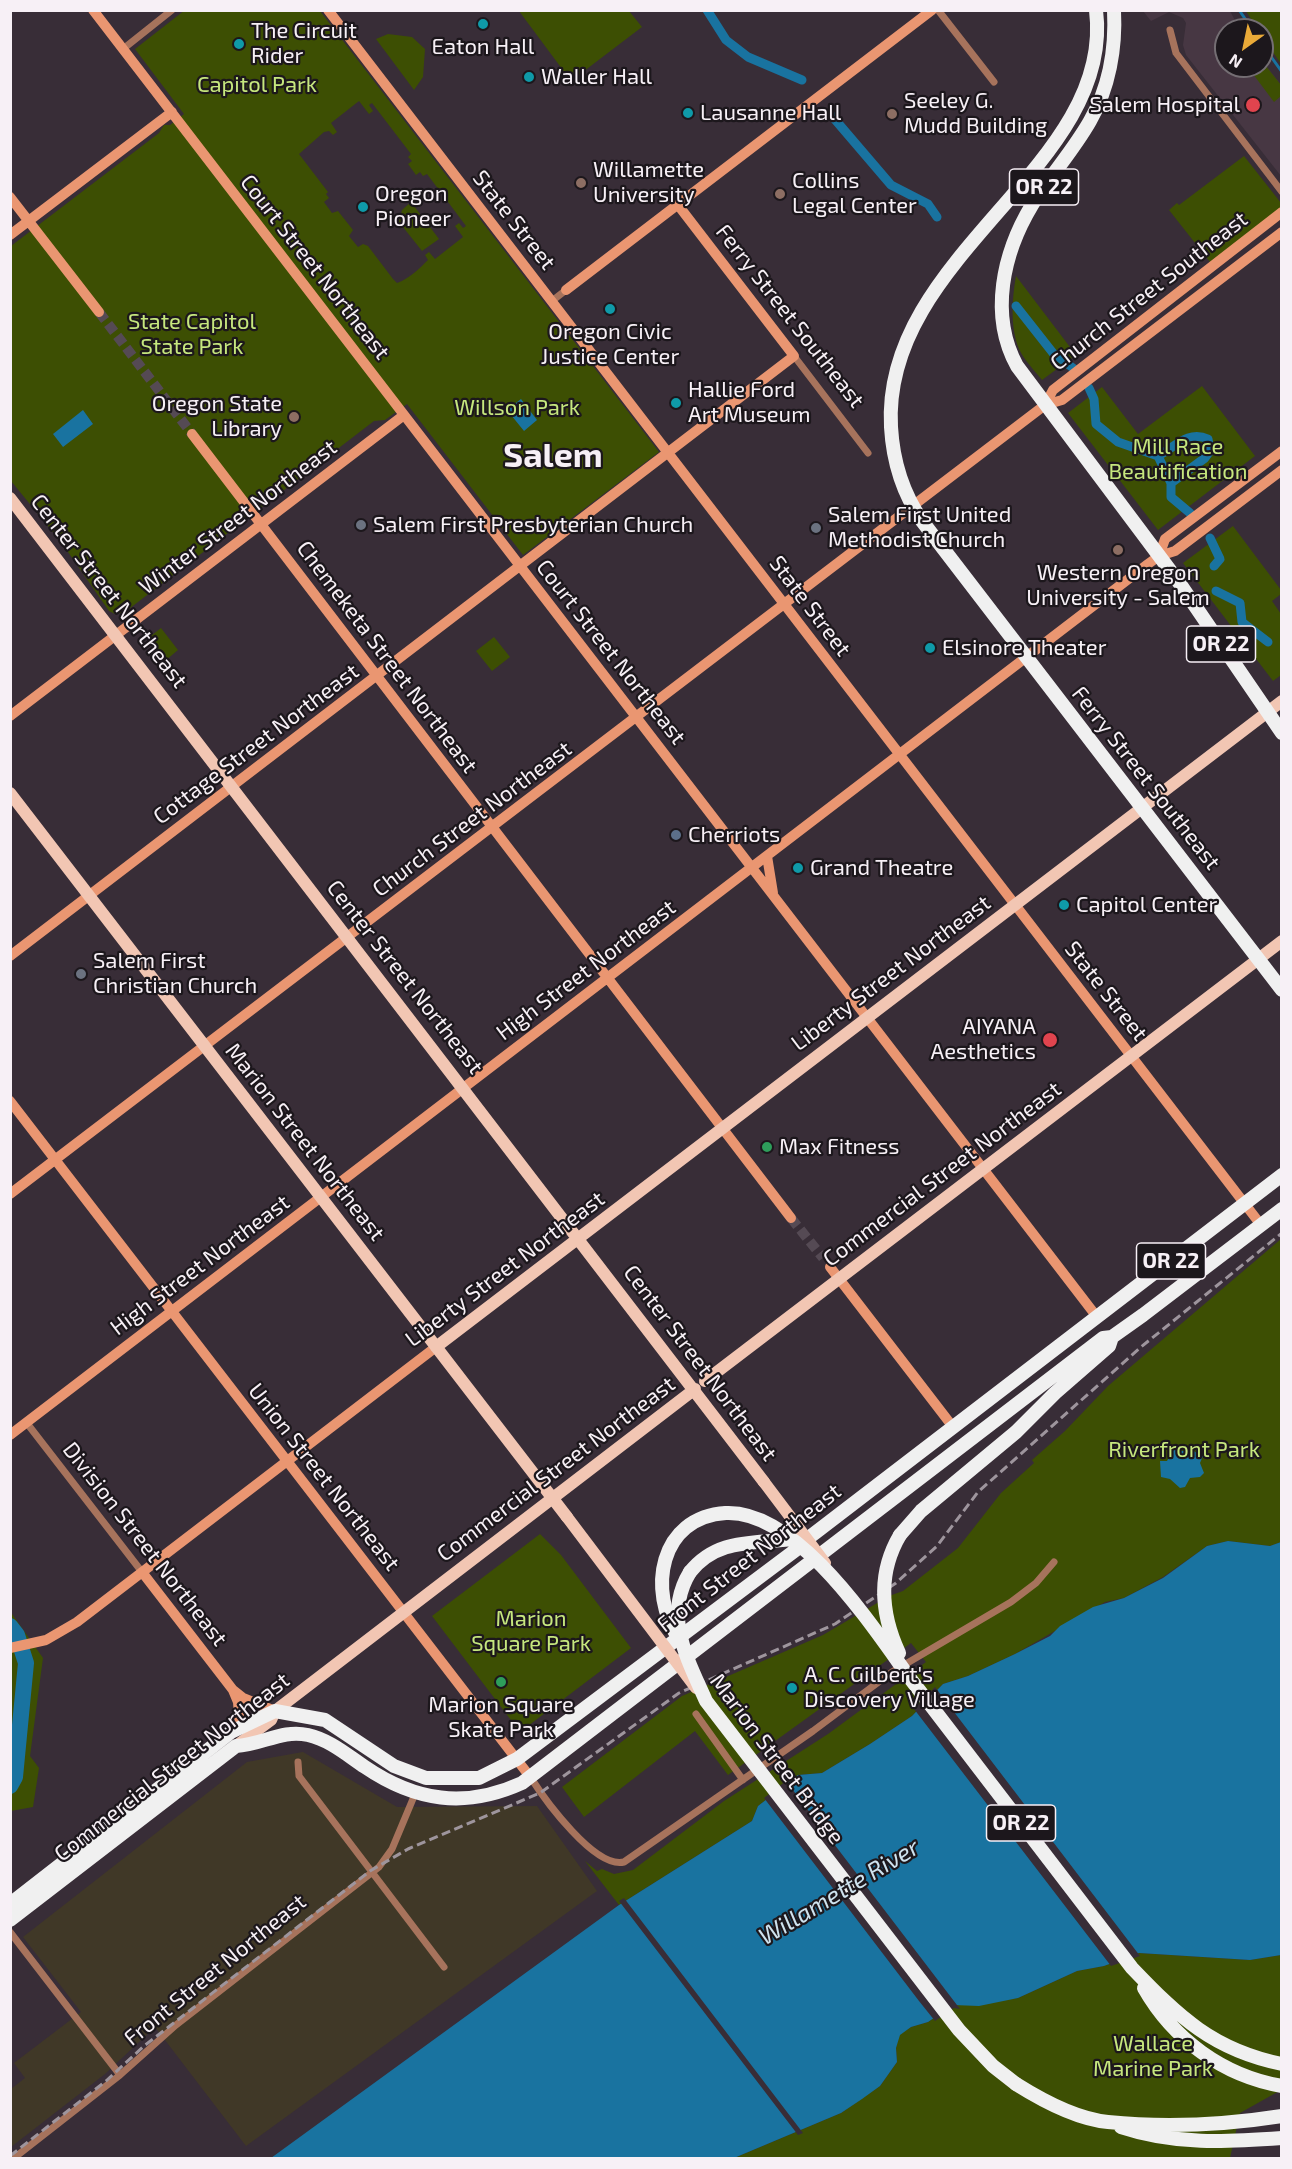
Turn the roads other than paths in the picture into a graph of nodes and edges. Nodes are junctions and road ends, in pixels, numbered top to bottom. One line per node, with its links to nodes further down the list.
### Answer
1 (93, 10): 9 (street, Court Street Northeast)
2 (172, 10): 9 (street)
3 (328, 10): 20 (street, State Street)
4 (932, 10): 14 (street)
5 (938, 10): 10 (street)
6 (1096, 10): 31 (highway, OR 22)
7 (1114, 10): 23 (highway, OR 22)
8 (1170, 30): 12 (street)
9 (123, 49): 11 (street, Court Street Northeast)
10 (994, 82)
11 (172, 112): 16 (street); 24 (street, Court Street Northeast)
12 (1281, 192)
13 (10, 197): 16 (street)
14 (678, 205): 19 (street); 22 (street, Ferry Street Southeast)
15 (1281, 212): 23 (street, Church Street Southeast)
16 (29, 222): 18 (street); 21 (street)
17 (1281, 232): 23 (street, Church Street Southeast)
18 (10, 236)
19 (566, 290): 20 (street)
20 (552, 301): 27 (street, State Street)
21 (99, 312)
22 (794, 356): 27 (street, Cottage Street Northeast); 28 (street, Ferry Street Southeast)
23 (1045, 405): 31 (street, Church Street Southeast); 33 (highway, OR 22)
24 (404, 415): 32 (street, Winter Street Northeast); 34 (street, Court Street Northeast)
25 (192, 435): 32 (street, Chemeketa Street Northeast)
26 (1281, 452): 33 (street)
27 (668, 453): 34 (street, Cottage Street Northeast); 35 (street, State Street)
28 (868, 453)
29 (1281, 471): 33 (street)
30 (10, 498): 36 (main road, Center Street Northeast)
31 (912, 506): 35 (street, Church Street Southeast); 37 (highway, Ferry Street Southeast / OR 22)
32 (261, 524): 36 (street, Winter Street Northeast); 38 (street, Chemeketa Street Northeast)
33 (1159, 556): 37 (street, High Street Northeast); 40 (highway, OR 22)
34 (520, 566): 38 (street, Cottage Street Northeast); 42 (street, Court Street Northeast)
35 (784, 604): 42 (street, Church Street Northeast); 44 (street, State Street)
36 (116, 635): 41 (street, Winter Street Northeast); 45 (main road, Center Street Northeast)
37 (1026, 658): 44 (street, High Street Northeast); 47 (highway, Ferry Street Southeast / OR 22)
38 (376, 676): 45 (street, Cottage Street Northeast); 48 (street, Chemeketa Street Northeast)
39 (1281, 701): 40 (main road, Liberty Street Northeast)
40 (1267, 712): 43 (highway, OR 22); 47 (main road, Liberty Street Northeast)
41 (10, 716)
42 (637, 717): 48 (street, Church Street Northeast); 50 (street, Court Street Northeast)
43 (1281, 733)
44 (900, 754): 49 (street, High Street Northeast); 53 (street, State Street)
45 (232, 786): 51 (street, Cottage Street Northeast); 54 (main road, Center Street Northeast)
46 (10, 793): 51 (main road, Marion Street Northeast)
47 (1141, 808): 53 (main road, Liberty Street Northeast); 57 (highway, Ferry Street Southeast / OR 22)
48 (492, 828): 54 (street, Church Street Northeast); 58 (street, Chemeketa Street Northeast)
49 (767, 856): 50 (street, High Street Northeast); 52 (street)
50 (752, 867): 52 (street, Court Street Northeast); 58 (street, High Street Northeast)
51 (89, 896): 56 (street, Cottage Street Northeast); 61 (main road, Marion Street Northeast)
52 (774, 896): 60 (street, Court Street Northeast)
53 (1015, 904): 60 (main road, Liberty Street Northeast); 62 (street, State Street)
54 (348, 938): 61 (street, Church Street Northeast); 63 (main road, Center Street Northeast)
55 (1281, 941): 57 (main road, Commercial Street Northeast)
56 (10, 956)
57 (1257, 959): 59 (highway, Ferry Street Southeast / OR 22); 62 (main road, Commercial Street Northeast)
58 (608, 978): 63 (street, High Street Northeast); 65 (street, Chemeketa Street Northeast)
59 (1281, 990)
60 (867, 1018): 65 (main road, Liberty Street Northeast); 67 (street, Court Street Northeast)
61 (206, 1047): 66 (street, Church Street Northeast); 70 (main road, Marion Street Northeast)
62 (1131, 1055): 67 (main road, Commercial Street Northeast); 71 (street, State Street)
63 (464, 1088): 70 (street, High Street Northeast); 75 (main road, Center Street Northeast)
64 (10, 1101): 66 (street, Union Street Northeast)
65 (723, 1128): 73 (street, Chemeketa Street Northeast); 75 (main road, Liberty Street Northeast)
66 (54, 1160): 69 (street, Church Street Northeast); 78 (street, Union Street Northeast)
67 (983, 1169): 77 (main road, Commercial Street Northeast); 79 (street, Court Street Northeast)
68 (1281, 1176): 71 (highway, OR 22)
69 (10, 1194)
70 (321, 1197): 78 (street, High Street Northeast); 81 (main road, Marion Street Northeast)
71 (1245, 1204): 74 (street, State Street); 79 (highway, Front Street Northeast / OR 22)
72 (1281, 1209): 74 (highway, OR 22)
73 (791, 1218)
74 (1261, 1225): 80 (highway, Front Street Northeast / OR 22)
75 (579, 1238): 81 (main road, Liberty Street Northeast); 82 (main road, Center Street Northeast)
76 (826, 1263): 77 (street)
77 (839, 1279): 82 (main road, Commercial Street Northeast); 84 (street)
78 (172, 1311): 83 (street, High Street Northeast); 86 (street, Union Street Northeast)
79 (1097, 1317): 84 (highway, Front Street Northeast / OR 22)
80 (1112, 1337): 96 (highway, OR 22, bridge); 105 (highway, Front Street Northeast)
81 (436, 1347): 86 (street, Liberty Street Northeast); 87 (main road, Marion Street Northeast)
82 (700, 1385): 87 (main road, Commercial Street Northeast); 92 (main road, Center Street Northeast, bridge)
83 (26, 1422): 85 (street, High Street Northeast); 91 (street, Division Street Northeast)
84 (953, 1427): 89 (highway, Front Street Northeast / OR 22)
85 (10, 1435)
86 (288, 1461): 91 (street, Liberty Street Northeast); 93 (street, Union Street Northeast)
87 (552, 1498): 88 (main road, Marion Street Northeast); 93 (main road, Commercial Street Northeast)
88 (567, 1517): 98 (main road, Marion Street Bridge, bridge)
89 (811, 1536): 94 (highway, Front Street Northeast); 98 (highway, bridge)
90 (1054, 1562): 107 (street)
91 (142, 1572): 95 (street, Liberty Street Northeast); 97 (street, Division Street Northeast)
92 (838, 1580): 94 (highway, bridge); 96 (highway, bridge)
93 (404, 1612): 99 (main road, Commercial Street Northeast); 103 (street, Union Street Northeast)
94 (679, 1639): 103 (highway, Front Street Northeast)
95 (10, 1648)
96 (909, 1677): 114 (highway, OR 22)
97 (233, 1690): 99 (street); 101 (street)
98 (706, 1701): 119 (highway, Marion Street Bridge, bridge)
99 (274, 1711): 101 (highway); 102 (main road, Commercial Street Northeast); 106 (highway, Front Street Northeast)
100 (696, 1714): 107 (street)
101 (240, 1728): 110 (highway, Commercial Street Northeast)
102 (236, 1746): 108 (highway, Front Street Northeast); 111 (highway, Commercial Street Northeast)
103 (517, 1759): 105 (street, Union Street Northeast); 106 (highway, Front Street Northeast)
104 (298, 1762): 109 (street)
105 (531, 1778): 107 (street, Union Street Northeast); 108 (highway, Front Street Northeast)
106 (441, 1779): 108 (highway)
107 (743, 1780)
108 (415, 1794): 109 (street, Front Street Northeast)
109 (372, 1873): 113 (street); 116 (street, Front Street Northeast)
110 (10, 1904)
111 (10, 1920)
112 (10, 1932): 116 (street)
113 (444, 1967)
114 (1132, 1968): 115 (highway, OR 22); 117 (highway, OR 22)
115 (1281, 2064)
116 (120, 2074): 121 (street, Front Street Northeast)
117 (1281, 2086)
118 (1281, 2116): 119 (highway, Marion Street Bridge)
119 (1108, 2122): 120 (highway)
120 (1281, 2138)
121 (14, 2158)

